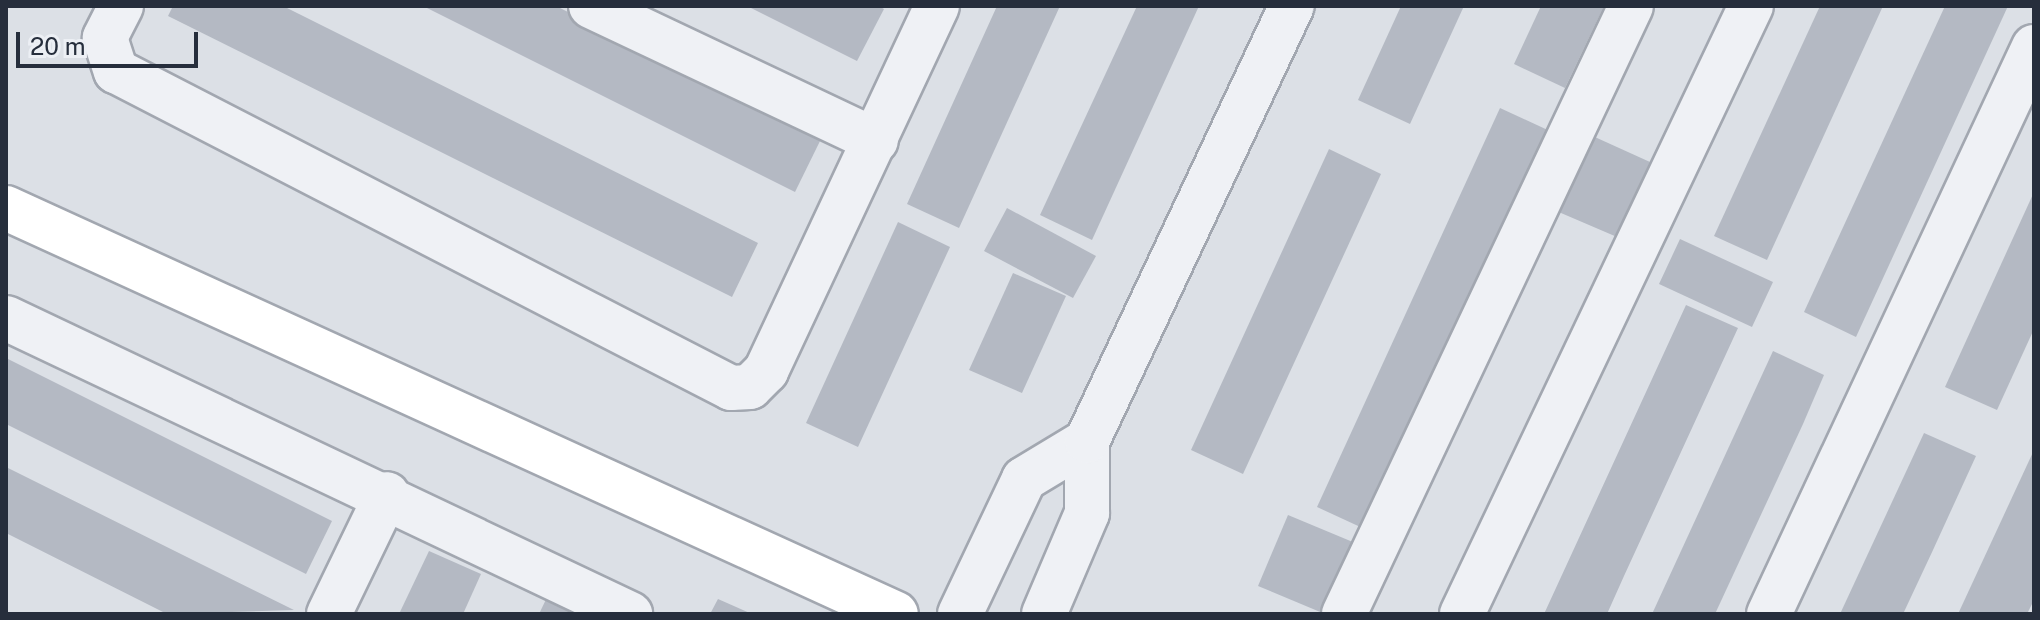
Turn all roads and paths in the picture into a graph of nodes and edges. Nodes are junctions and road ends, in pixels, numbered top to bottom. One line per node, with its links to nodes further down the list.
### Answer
1 (121, 6): 8 (street)
2 (591, 6): 8 (street)
3 (937, 6): 8 (street)
4 (1292, 6): 11 (street)
5 (1631, 6): 18 (street)
6 (1751, 6): 19 (street)
7 (2034, 47): 20 (street)
8 (876, 141)
9 (6, 208): 16 (street)
10 (6, 318): 12 (street)
11 (1087, 441): 13 (street); 17 (street)
12 (387, 494): 14 (street); 15 (street)
13 (964, 605)
14 (329, 614)
15 (630, 614)
16 (896, 614)
17 (1044, 614)
18 (1344, 614)
19 (1462, 614)
20 (1769, 614)

